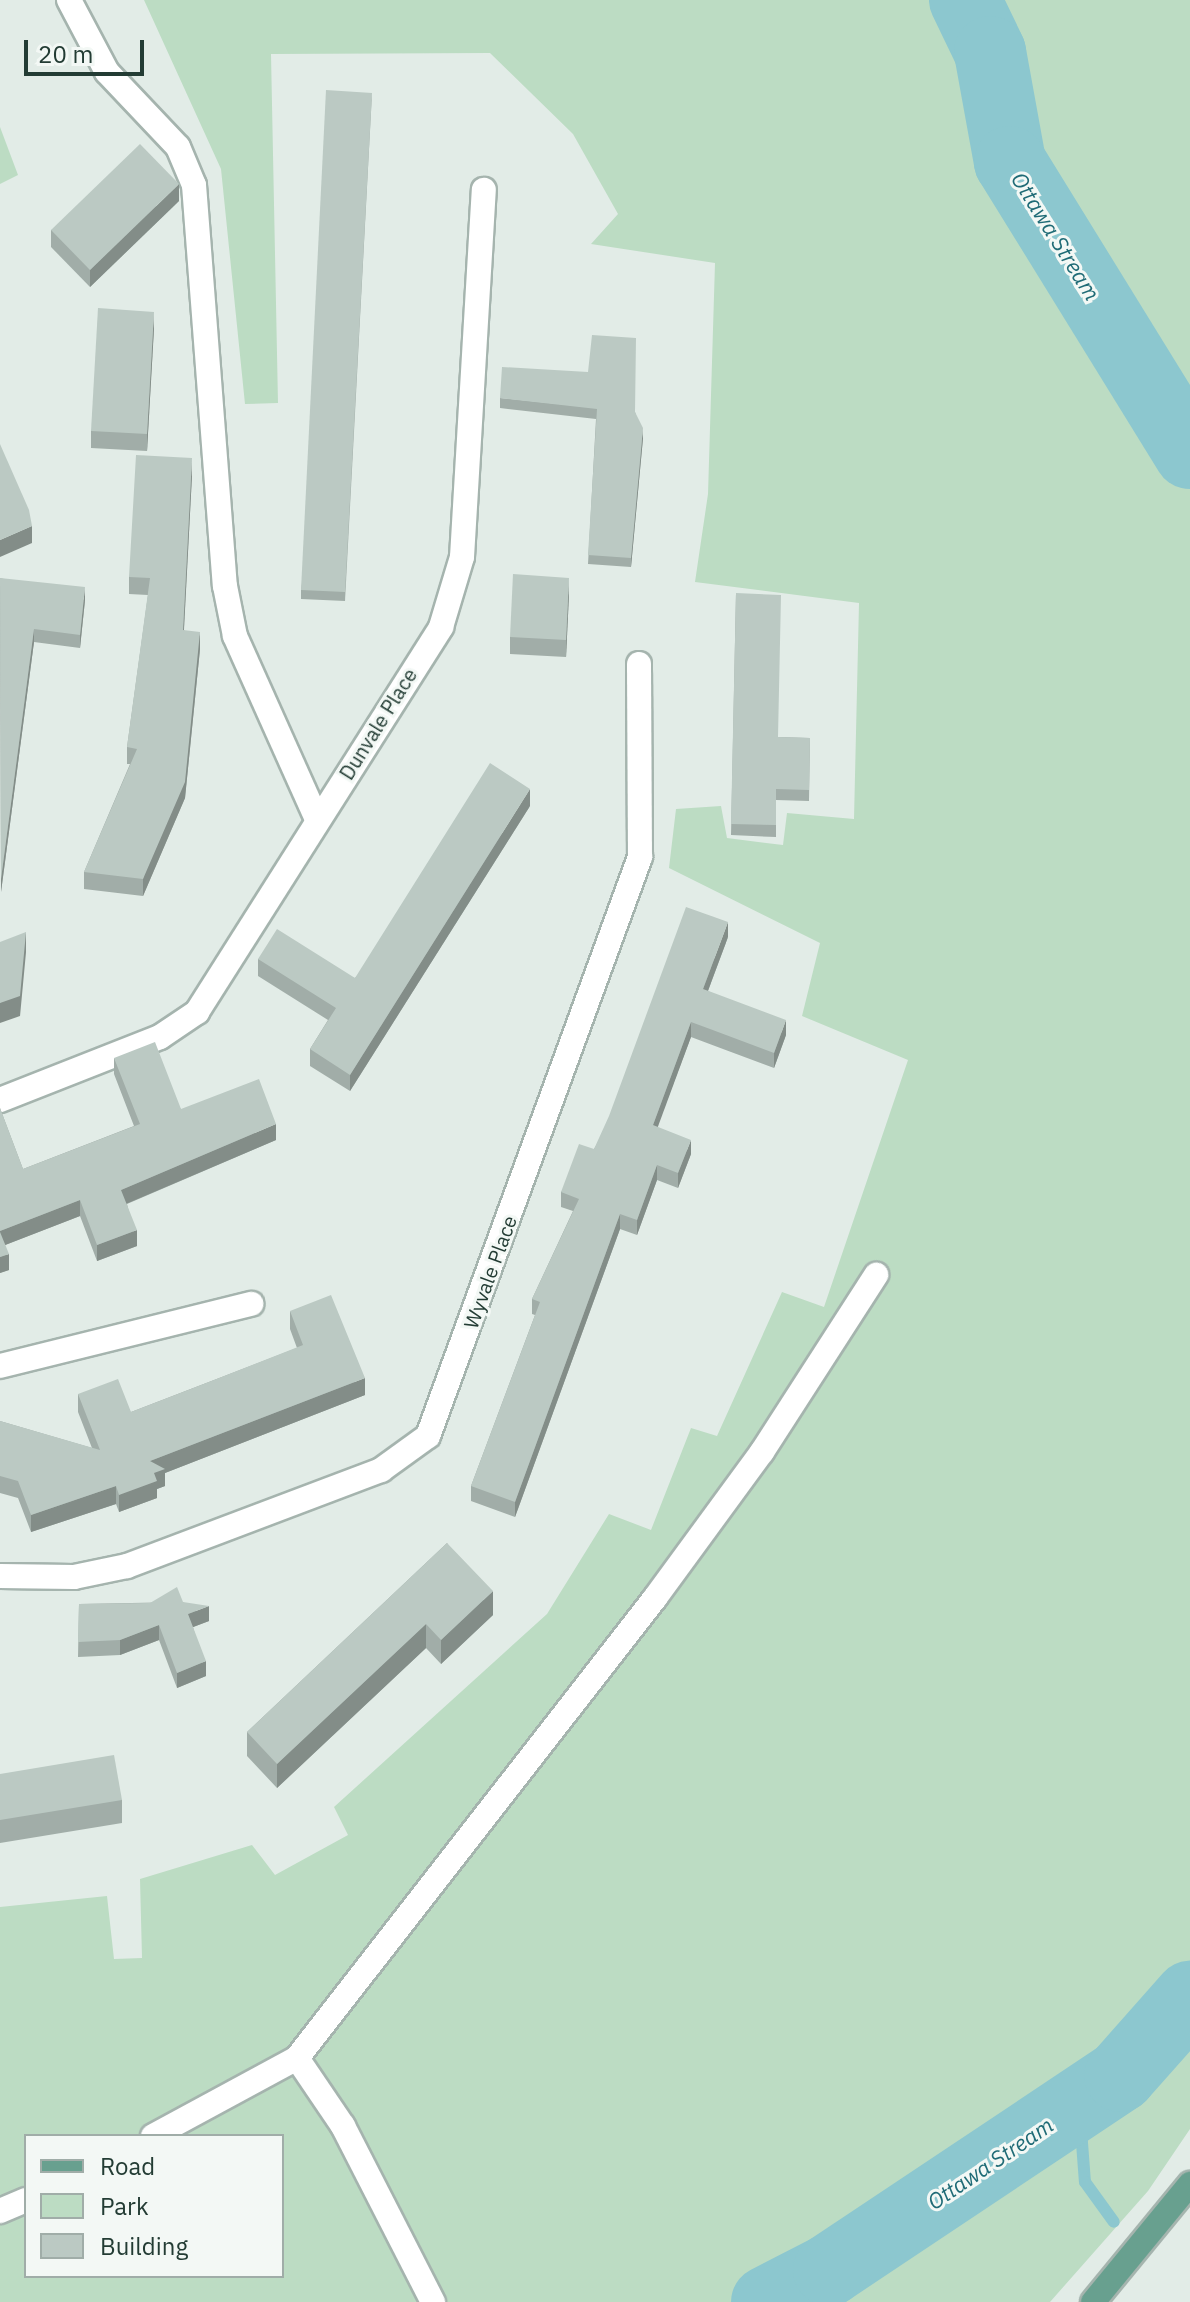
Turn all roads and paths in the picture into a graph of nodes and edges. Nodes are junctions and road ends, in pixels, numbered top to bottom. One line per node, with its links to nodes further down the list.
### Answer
1 (69, 0): 4 (street)
2 (484, 190): 4 (street, Dunvale Place)
3 (639, 664): 9 (street, Wyvale Place)
4 (317, 819): 5 (street, Dunvale Place)
5 (0, 1100)
6 (876, 1275): 10 (street)
7 (251, 1304): 8 (street)
8 (0, 1366)
9 (0, 1576)
10 (297, 2058): 11 (street); 15 (street)
11 (157, 2134)
12 (1190, 2184): 16 (main road)
13 (24, 2201): 14 (street)
14 (0, 2211)
15 (433, 2302)
16 (1093, 2302)

